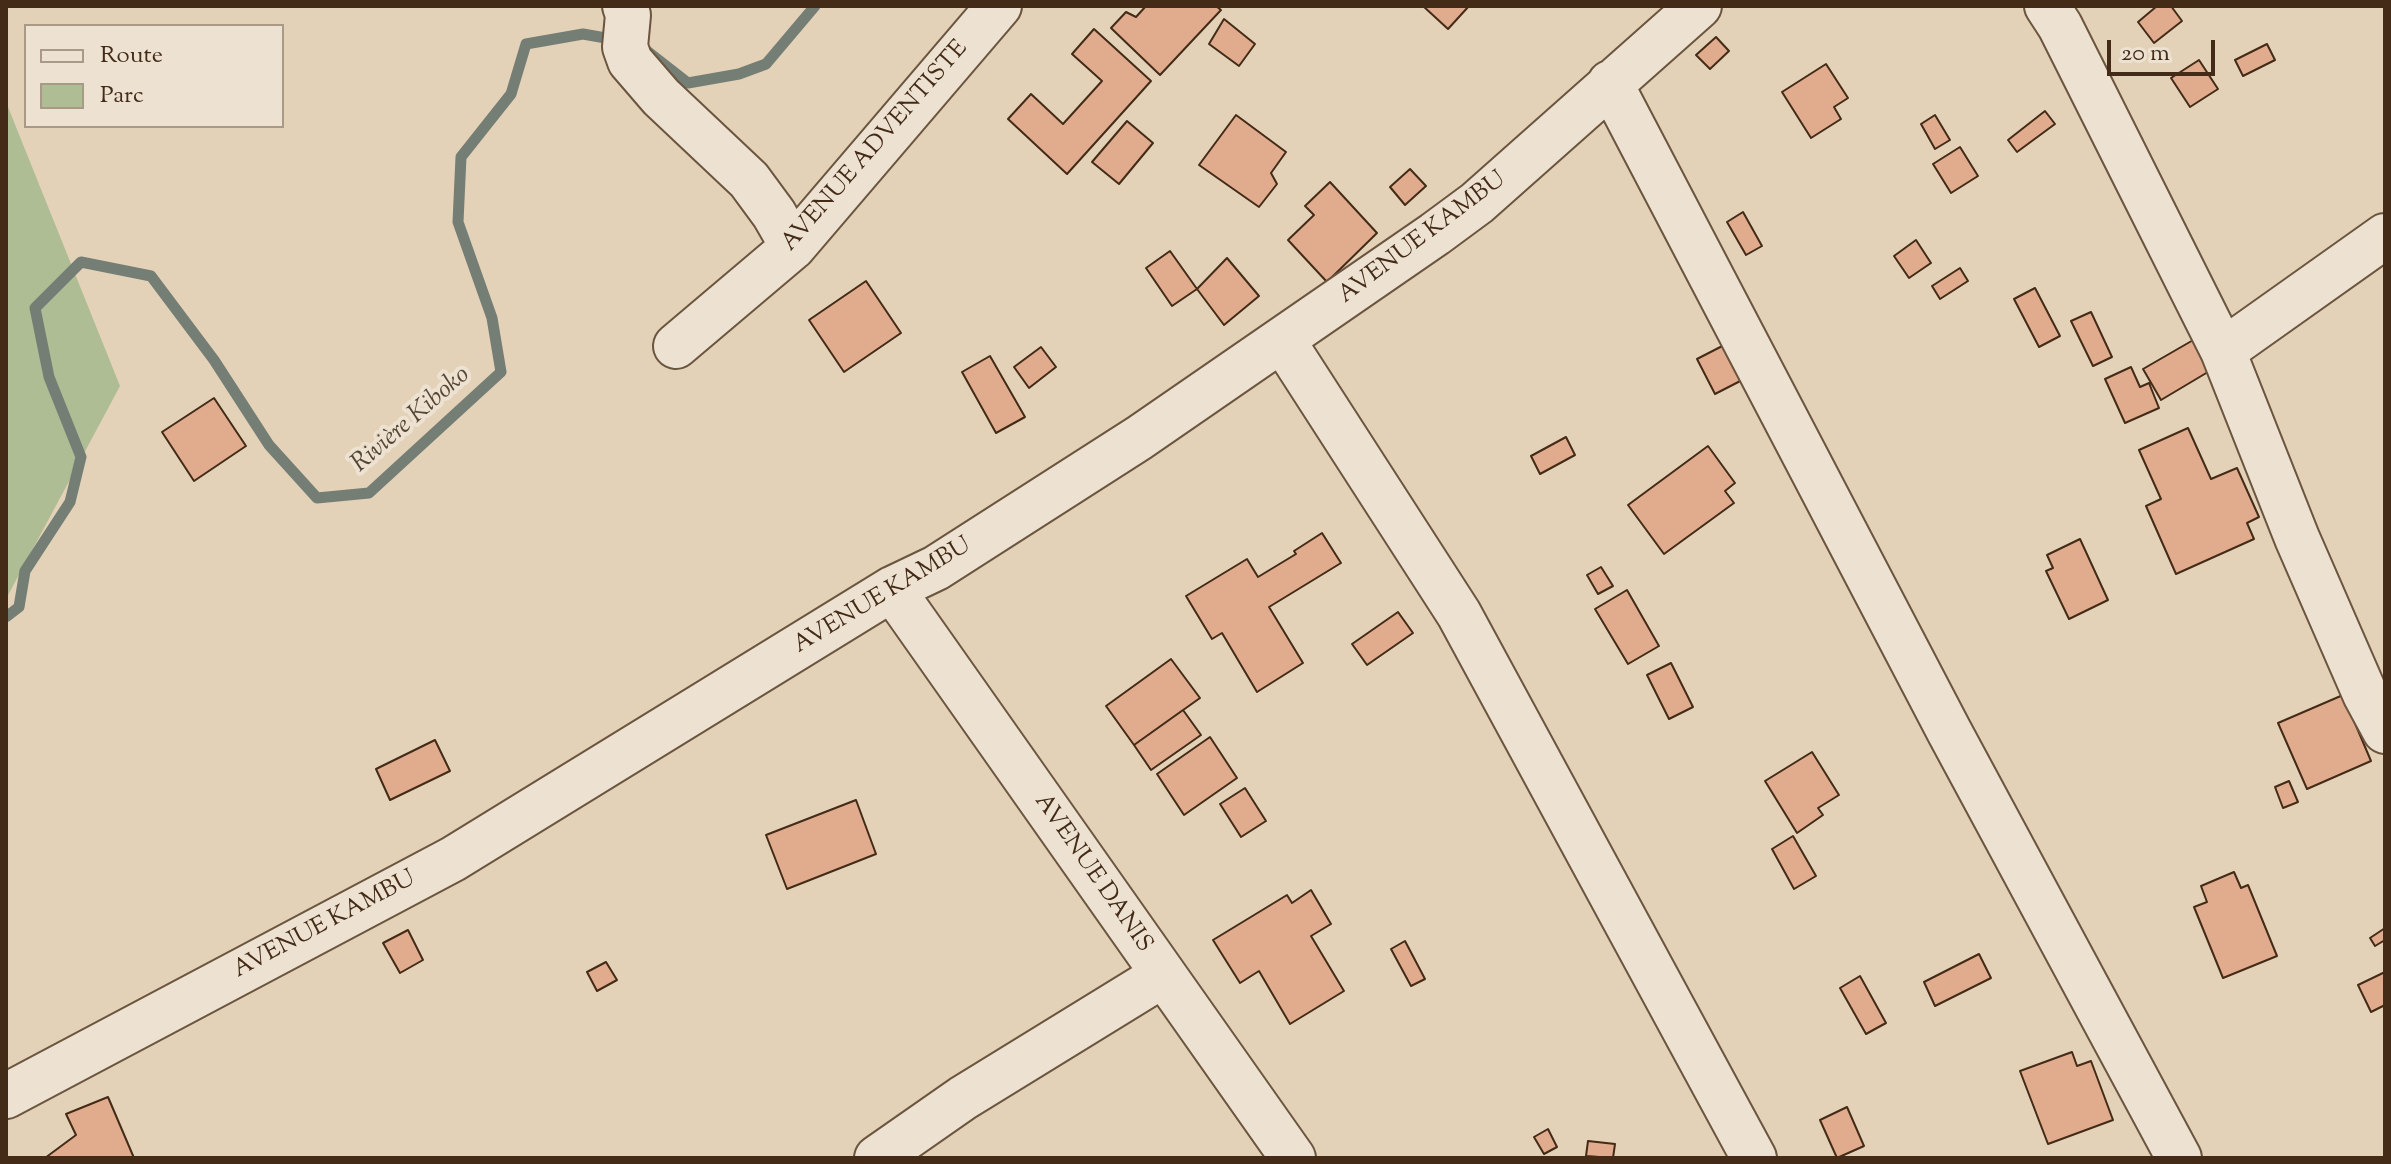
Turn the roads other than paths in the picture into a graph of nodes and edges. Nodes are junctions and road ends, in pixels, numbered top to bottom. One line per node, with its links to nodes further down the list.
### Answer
1 (999, 6): 7 (street, AVENUE ADVENTISTE)
2 (2047, 6): 10 (street)
3 (1670, 15): 5 (street, AVENUE KAMBU)
4 (625, 29): 7 (street)
5 (1610, 83): 8 (street, AVENUE KAMBU); 18 (street)
6 (2385, 236): 10 (street)
7 (793, 247): 9 (street, AVENUE ADVENTISTE)
8 (1283, 341): 11 (street, AVENUE KAMBU); 17 (street)
9 (676, 346)
10 (2223, 351): 12 (street)
11 (892, 589): 13 (street, AVENUE DANIS); 14 (street, AVENUE KAMBU)
12 (2385, 731)
13 (1163, 975): 15 (street); 16 (street, AVENUE DANIS)
14 (6, 1096)
15 (877, 1158)
16 (1293, 1158)
17 (1754, 1158)
18 (2179, 1158)

